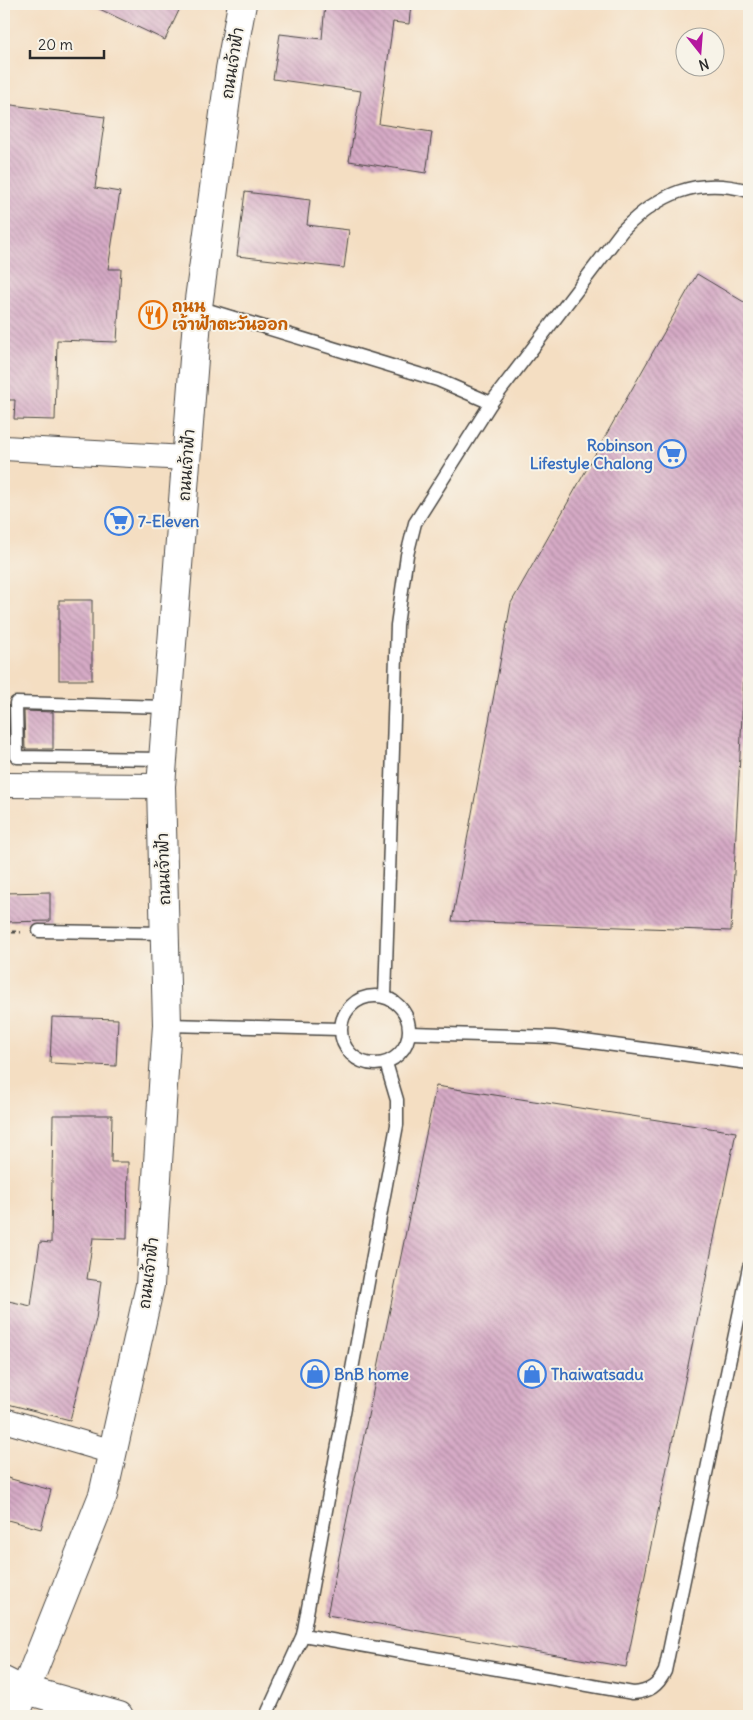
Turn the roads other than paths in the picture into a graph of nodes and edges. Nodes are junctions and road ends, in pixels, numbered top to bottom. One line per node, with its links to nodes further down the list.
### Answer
1 (242, 4): 3 (main road, ถนนเจ้าฟ้า)
2 (749, 190): 4 (lane)
3 (198, 308): 4 (lane); 6 (main road, ถนนเจ้าฟ้า)
4 (492, 403): 13 (lane)
5 (4, 448): 6 (street)
6 (186, 458): 7 (main road, ถนนเจ้าฟ้า)
7 (167, 707): 8 (main road, ถนนเจ้าฟ้า); 8 (lane)
8 (163, 759): 10 (main road, ถนนเจ้าฟ้า)
9 (4, 785): 10 (street)
10 (161, 786): 12 (main road, ถนนเจ้าฟ้า)
11 (39, 931): 12 (lane)
12 (165, 933): 14 (main road, ถนนเจ้าฟ้า)
13 (385, 997): 15 (lane); 16 (lane)
14 (167, 1025): 15 (lane); 21 (main road, ถนนเจ้าฟ้า)
15 (340, 1029): 17 (lane)
16 (410, 1032): 17 (lane); 18 (lane)
17 (386, 1063): 22 (lane)
18 (749, 1063)
19 (749, 1267): 22 (lane)
20 (4, 1420): 21 (street)
21 (113, 1452): 23 (main road, ถนนเจ้าฟ้า)
22 (303, 1635): 26 (lane)
23 (15, 1684): 24 (main road, ถนนเจ้าฟ้า); 25 (main road)
24 (14, 1716)
25 (120, 1716)
26 (266, 1716)

